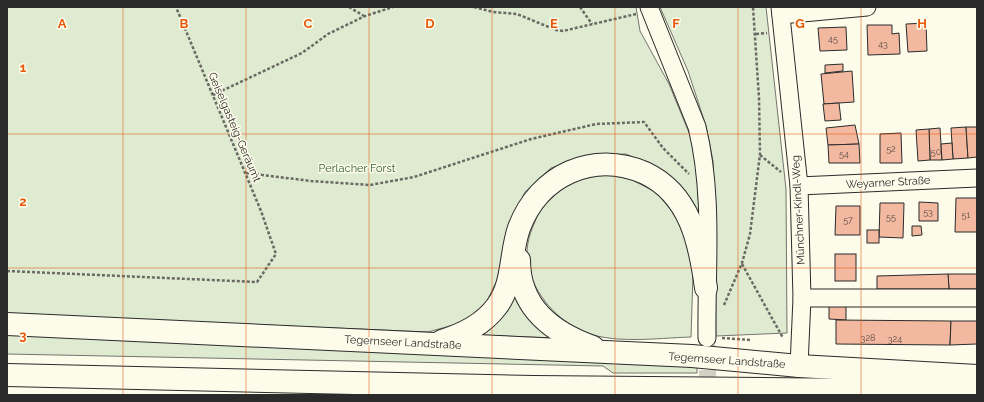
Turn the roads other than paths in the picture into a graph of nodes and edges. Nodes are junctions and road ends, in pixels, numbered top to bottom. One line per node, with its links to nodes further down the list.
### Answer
1 (867, 7): 3 (street)
2 (650, 9): 7 (street)
3 (781, 11): 5 (street, Münchner-Kindl-Weg)
4 (977, 178): 5 (street, Weyarner Straße)
5 (799, 186): 8 (street, Münchner-Kindl-Weg)
6 (519, 229): 7 (main road); 12 (main road); 13 (main road)
7 (706, 288): 11 (street)
8 (802, 298): 9 (street); 14 (street, Münchner-Kindl-Weg)
9 (977, 298)
10 (7, 324): 12 (main road, Tegernseer Landstraße)
11 (712, 338)
12 (435, 343): 13 (main road, Tegernseer Landstraße)
13 (608, 353): 14 (main road, Tegernseer Landstraße)
14 (799, 366): 16 (main road, Tegernseer Landstraße)
15 (7, 376): 17 (main road)
16 (977, 376)
17 (977, 391)

